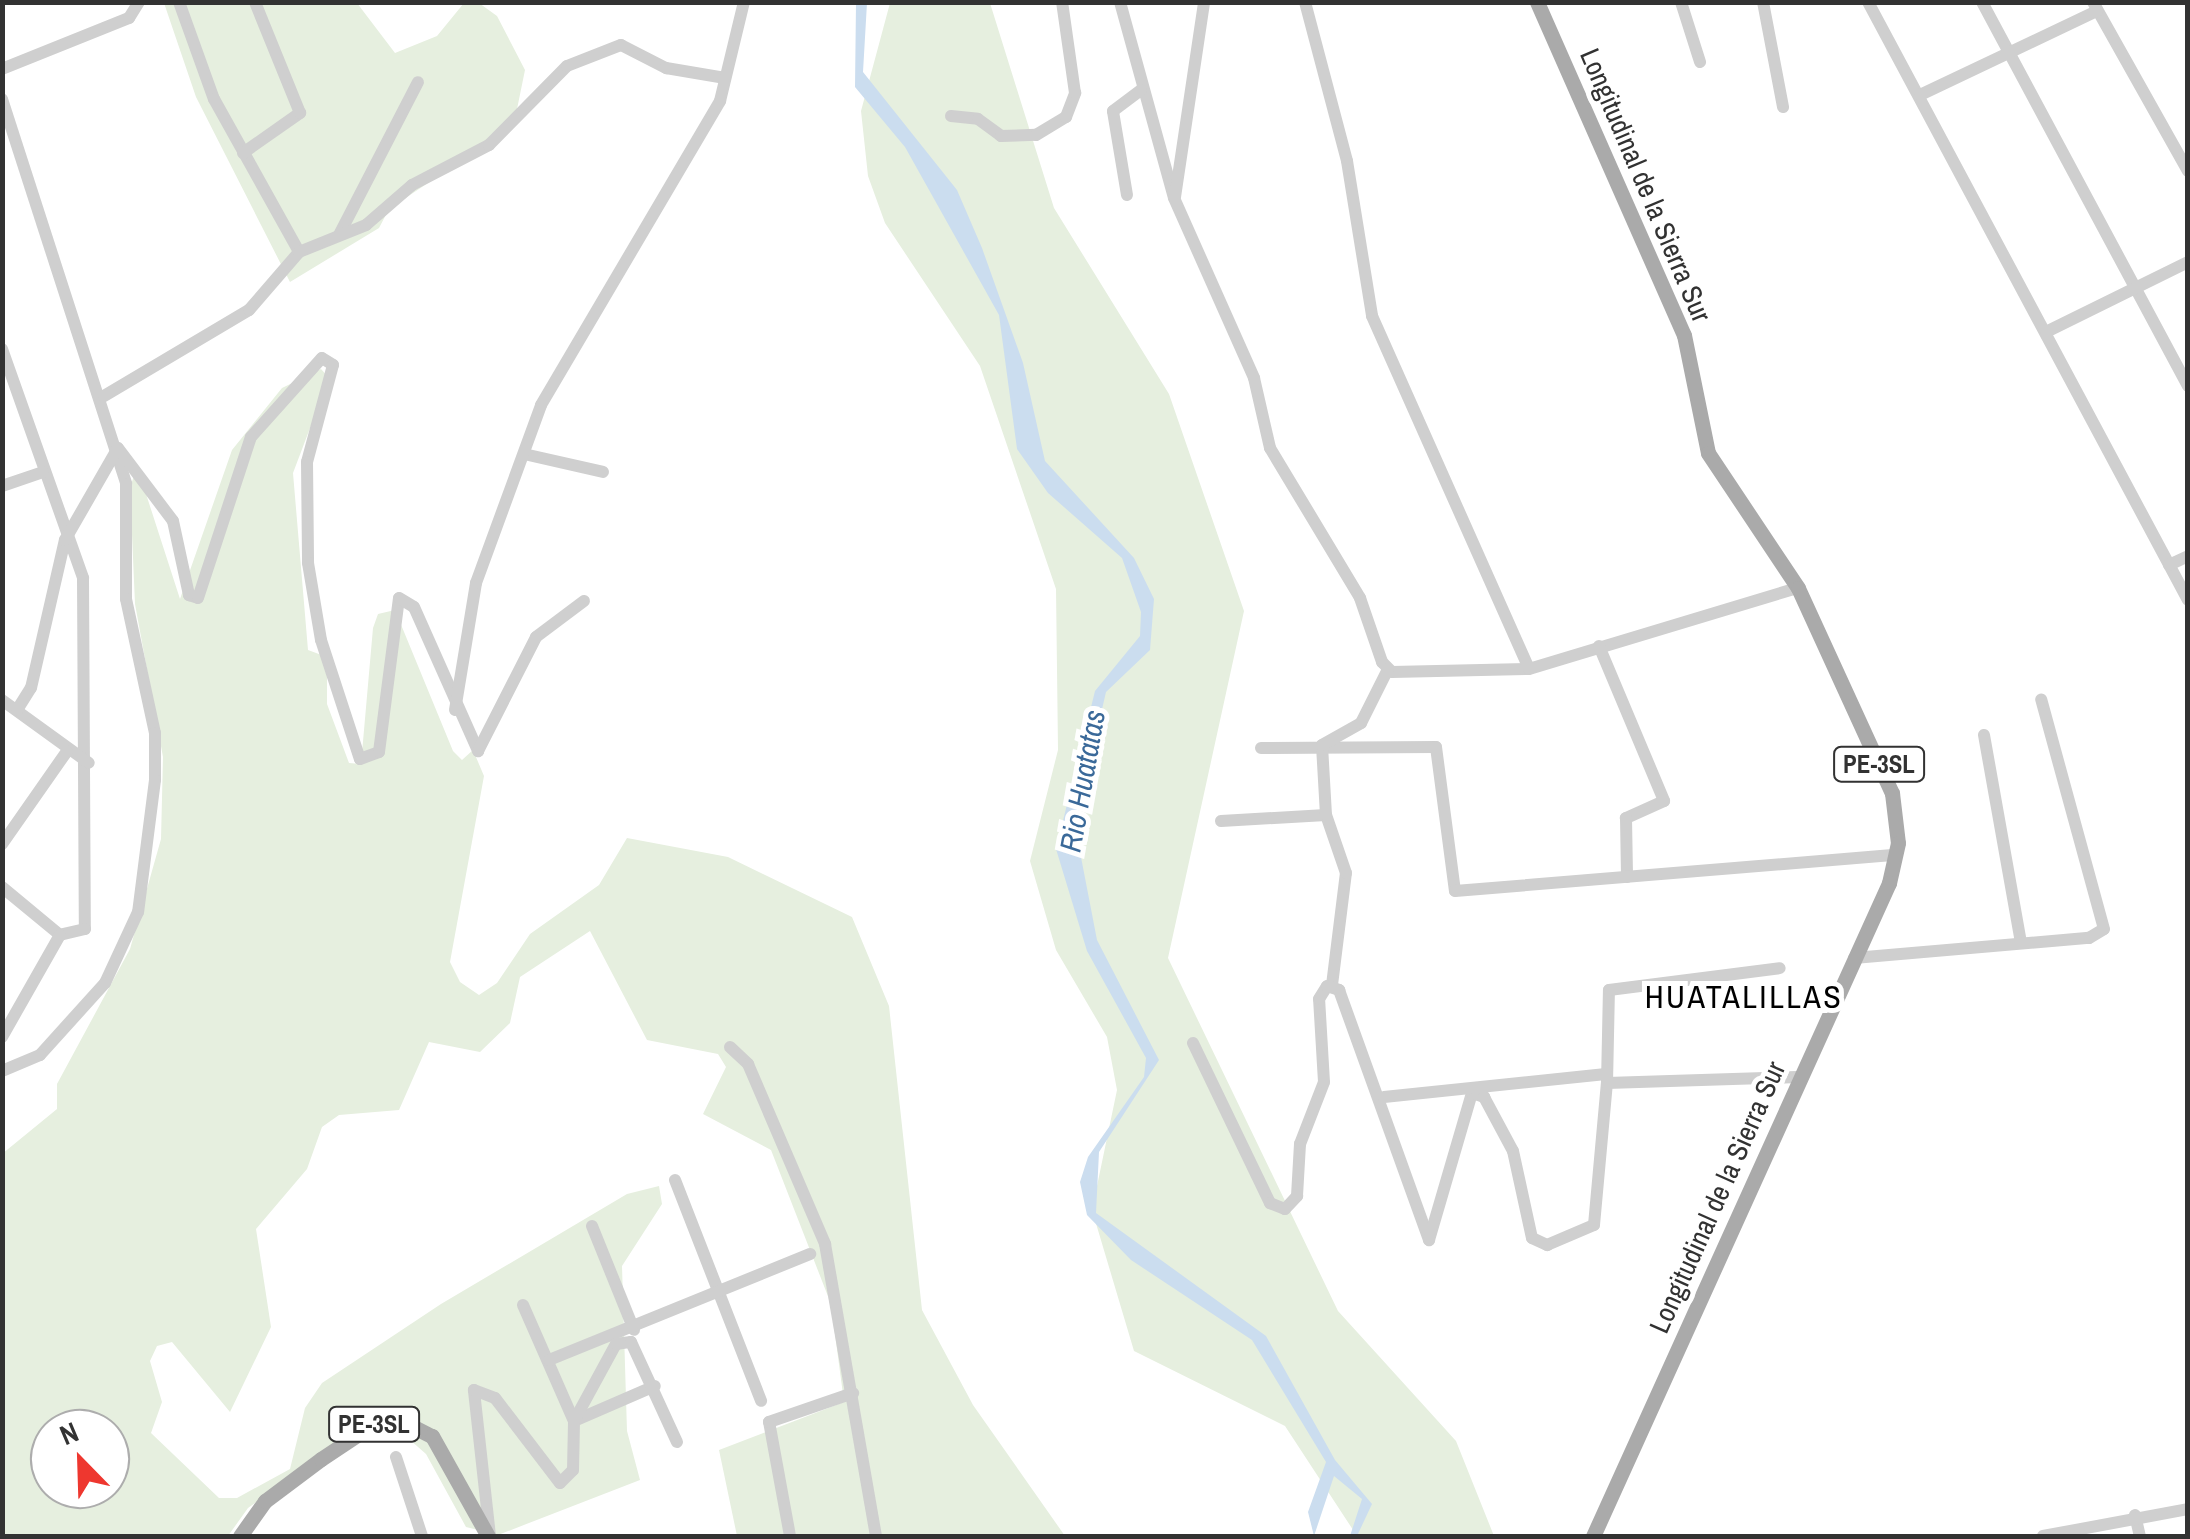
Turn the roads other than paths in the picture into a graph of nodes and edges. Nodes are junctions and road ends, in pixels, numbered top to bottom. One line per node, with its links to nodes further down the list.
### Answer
1 (139, 2): 17 (street)
2 (179, 2): 25 (street)
3 (255, 2): 25 (street)
4 (744, 2): 18 (street)
5 (1062, 2): 24 (street)
6 (1120, 2): 20 (street)
7 (1204, 2): 28 (street)
8 (1305, 2): 51 (street)
9 (1537, 2): 46 (main road, Longitudinal de la Sierra Sur / PE-3SL)
10 (1681, 2): 16 (street)
11 (1763, 2): 23 (street)
12 (1868, 2): 21 (street)
13 (1982, 2): 15 (street)
14 (2095, 7): 15 (street); 26 (street)
15 (2012, 54): 21 (street); 32 (street)
16 (1700, 62)
17 (2, 69)
18 (725, 78): 29 (street); 39 (street)
19 (418, 82): 29 (street)
20 (1141, 90): 27 (street); 28 (street)
21 (1920, 95): 33 (street)
22 (2, 98): 37 (street)
23 (1783, 107)
24 (951, 116)
25 (244, 153): 30 (street)
26 (2188, 171)
27 (1128, 195)
28 (1174, 198): 50 (street)
29 (340, 234): 30 (street)
30 (299, 252): 37 (street)
31 (2188, 262): 32 (street)
32 (2136, 289): 33 (street); 36 (street)
33 (2046, 332): 45 (street)
34 (2, 349): 35 (street)
35 (5, 368): 40 (street)
36 (2188, 386)
37 (104, 396): 38 (street)
38 (118, 448): 43 (street); 54 (street); 74 (street)
39 (524, 454): 41 (street); 54 (street)
40 (43, 472): 42 (street); 43 (street)
41 (603, 472)
42 (2, 486)
43 (66, 540): 53 (street); 59 (street)
44 (2188, 556): 45 (street)
45 (2169, 564): 47 (street)
46 (1798, 588): 49 (street); 63 (main road, Longitudinal de la Sierra Sur / PE-3SL)
47 (2188, 600)
48 (584, 602): 54 (street)
49 (1598, 646): 51 (street); 64 (street)
50 (1388, 669): 51 (street); 56 (street)
51 (1529, 669)
52 (2042, 699): 67 (street)
53 (6, 703): 58 (street)
54 (455, 710)
55 (1984, 735): 67 (street)
56 (1322, 745): 57 (street); 60 (street); 64 (street)
57 (1262, 748)
58 (66, 751): 59 (street); 62 (street)
59 (89, 763): 66 (street)
60 (1326, 816): 61 (street); 70 (street)
61 (1221, 822)
62 (2, 844)
63 (1896, 855): 64 (street); 68 (main road, Longitudinal de la Sierra Sur / PE-3SL)
64 (1627, 877)
65 (2, 887): 66 (street)
66 (60, 934): 71 (street)
67 (2021, 942): 68 (street)
68 (1854, 958): 75 (main road, Longitudinal de la Sierra Sur / PE-3SL)
69 (1780, 968): 76 (street)
70 (1332, 985): 72 (street); 77 (street)
71 (2, 1036)
72 (1193, 1042)
73 (730, 1047): 87 (street)
74 (2, 1071)
75 (1798, 1077): 76 (street); 99 (main road, Longitudinal de la Sierra Sur / PE-3SL)
76 (1606, 1078): 77 (street); 77 (street)
77 (1384, 1097)
78 (675, 1180): 81 (street)
79 (592, 1226): 83 (street)
80 (810, 1254): 81 (street)
81 (718, 1292): 83 (street); 88 (street)
82 (524, 1305): 85 (street)
83 (632, 1327): 84 (street); 85 (street)
84 (640, 1347): 86 (street); 89 (street)
85 (549, 1360): 89 (street)
86 (656, 1386): 89 (street); 90 (street)
87 (853, 1393): 97 (street); 98 (street)
88 (761, 1401)
89 (574, 1421): 96 (street)
90 (677, 1442)
91 (396, 1458): 95 (street)
92 (2188, 1509): 93 (street)
93 (2135, 1515): 100 (street); 101 (street)
94 (240, 1536): 96 (main road, PE-3SL)
95 (422, 1536)
96 (489, 1536)
97 (790, 1536)
98 (876, 1536)
99 (1593, 1536)
100 (2043, 1536)
101 (2140, 1536)

